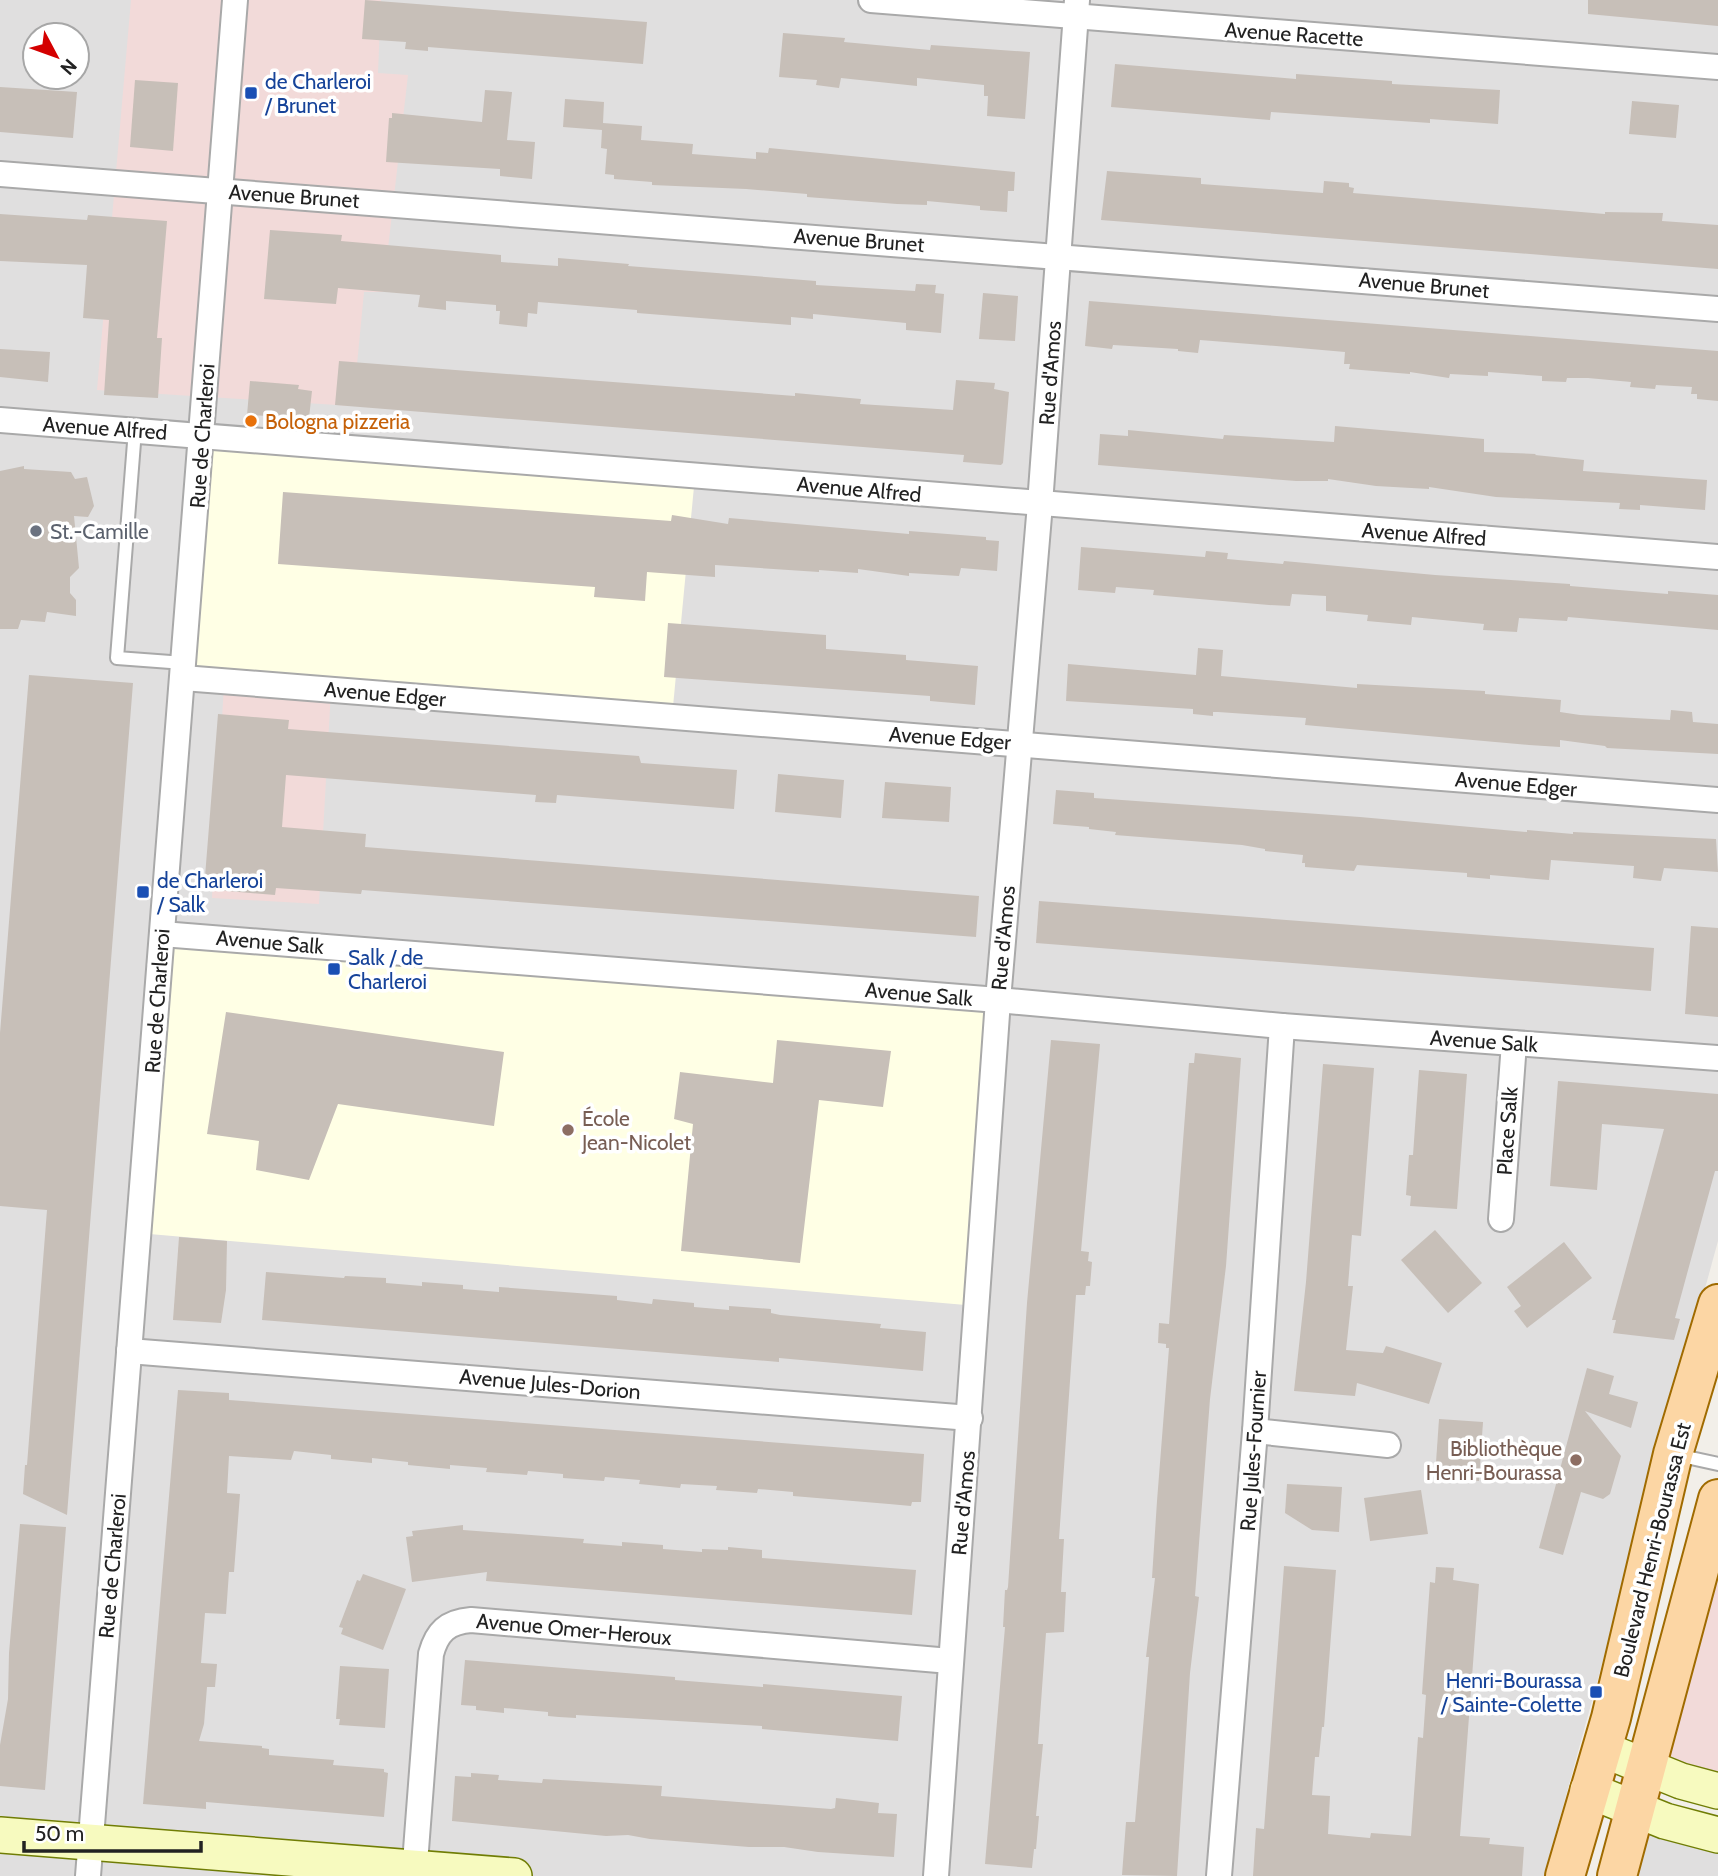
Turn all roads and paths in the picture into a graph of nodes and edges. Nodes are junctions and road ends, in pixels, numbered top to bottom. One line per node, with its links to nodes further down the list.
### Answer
1 (235, 0): 6 (street, Rue de Charleroi)
2 (871, 0): 3 (street, Avenue Racette)
3 (1077, 9): 4 (street, Avenue Racette); 7 (street, Rue d'Amos)
4 (1718, 66)
5 (0, 173): 6 (street, Avenue Brunet)
6 (221, 191): 7 (street, Avenue Brunet); 11 (street, Rue de Charleroi)
7 (1059, 256): 8 (street, Avenue Brunet); 12 (street, Rue d'Amos)
8 (1718, 309)
9 (0, 420): 10 (street, Avenue Alfred)
10 (135, 430): 11 (street, Avenue Alfred); 14 (lane)
11 (201, 435): 12 (street, Avenue Alfred); 14 (street, Rue de Charleroi)
12 (1040, 504): 13 (street, Avenue Alfred); 15 (street, Rue d'Amos)
13 (1718, 557)
14 (183, 671): 15 (street, Avenue Edger); 17 (street, Rue de Charleroi)
15 (1020, 744): 16 (street, Avenue Edger); 18 (street, Rue d'Amos)
16 (1718, 800)
17 (162, 934): 18 (street, Avenue Salk); 24 (street, Rue de Charleroi)
18 (998, 1000): 19 (street, Avenue Salk); 25 (street, Rue d'Amos)
19 (1282, 1026): 20 (street, Avenue Salk); 26 (street, Rue Jules-Fournier)
20 (1514, 1044): 21 (street, Avenue Salk); 22 (street, Place Salk)
21 (1718, 1058)
22 (1501, 1219)
23 (1718, 1304): 28 (main road, Boulevard Henri-Bourassa Est)
24 (130, 1351): 25 (street, Avenue Jules-Dorion); 39 (street, Rue de Charleroi)
25 (970, 1418): 31 (street, Rue d'Amos)
26 (1255, 1431): 27 (street); 44 (street, Rue Jules-Fournier)
27 (1388, 1445)
28 (1673, 1454): 29 (lane); 32 (main road, Boulevard Henri-Bourassa Est)
29 (1718, 1464)
30 (1718, 1499): 33 (main road)
31 (950, 1661): 40 (street, Avenue Omer-Heroux); 43 (street, Rue d'Amos)
32 (1602, 1749): 33 (street); 34 (main road, Boulevard Henri-Bourassa Est)
33 (1647, 1768): 35 (street); 36 (main road)
34 (1588, 1790): 36 (street); 45 (main road, Boulevard Henri-Bourassa Est)
35 (1718, 1791)
36 (1635, 1810): 38 (street); 46 (main road)
37 (0, 1835): 39 (street)
38 (1718, 1835)
39 (91, 1842): 40 (street); 41 (street, Rue de Charleroi)
40 (414, 1872): 42 (street)
41 (88, 1876)
42 (514, 1876)
43 (936, 1876)
44 (1219, 1876)
45 (1565, 1876)
46 (1617, 1876)

